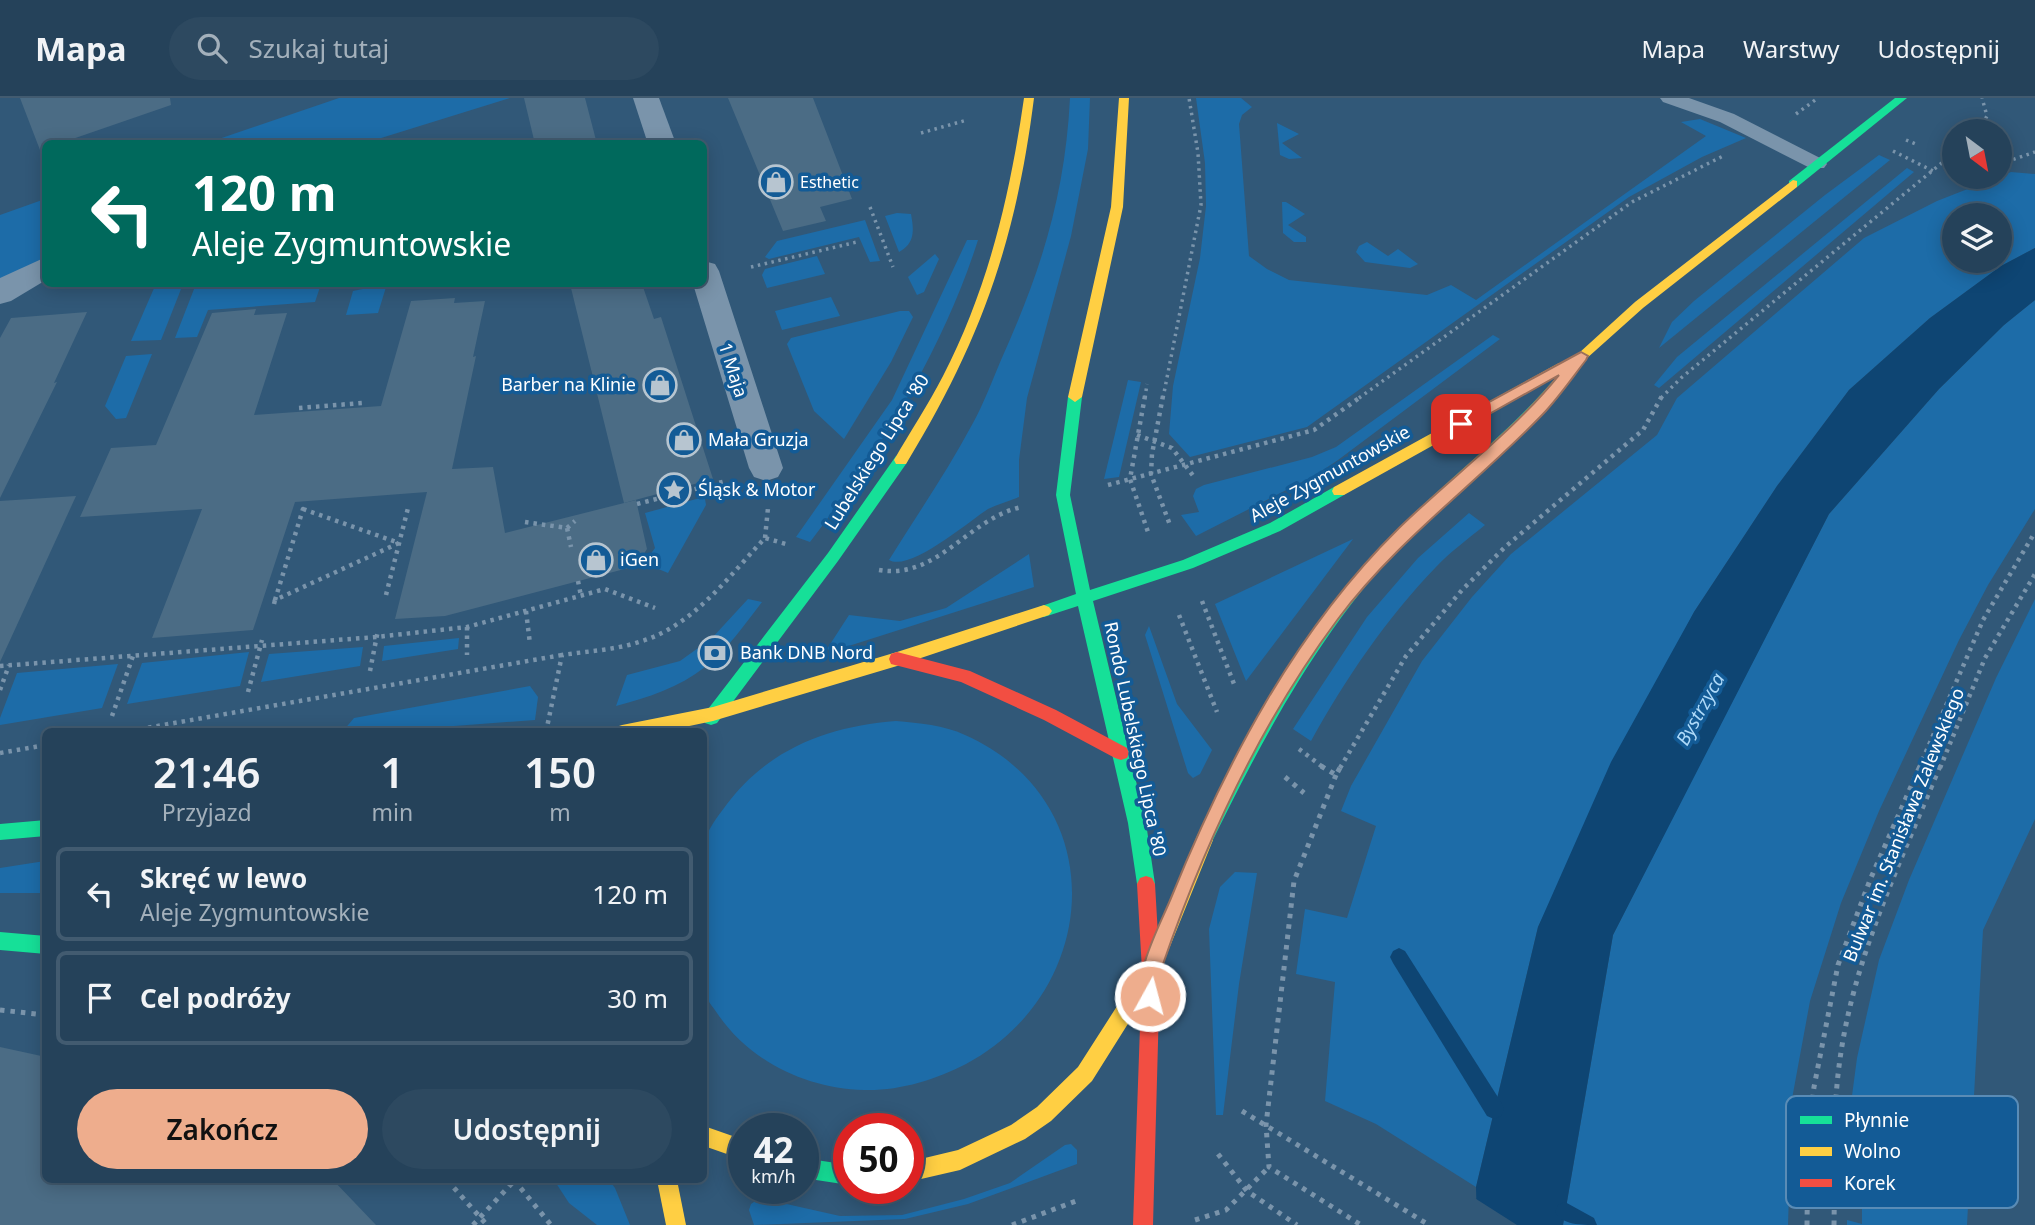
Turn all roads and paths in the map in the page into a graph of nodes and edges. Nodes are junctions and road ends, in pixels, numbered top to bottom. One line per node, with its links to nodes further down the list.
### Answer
1 (646, 98): 13 (street)
2 (1029, 98): 75 (street, Lubelskiego Lipca '80)
3 (1124, 98): 55 (street)
4 (1189, 98): 30 (path)
5 (1670, 98): 12 (lane)
6 (1818, 98): 12 (path)
7 (1902, 98): 17 (street, Aleje Zygmuntowskie)
8 (1982, 98): 9 (path)
9 (1988, 119)
10 (967, 120): 11 (path)
11 (921, 133)
12 (1762, 136): 17 (lane); 31 (path)
13 (661, 140)
14 (2035, 152): 15 (path)
15 (2012, 160)
16 (1942, 163): 87 (path)
17 (1817, 164): 25 (street, Aleje Zygmuntowskie)
18 (870, 207): 21 (path)
19 (857, 242): 20 (path)
20 (751, 267)
21 (894, 267)
22 (42, 269): 24 (street)
23 (707, 281): 32 (street, 1 Maja)
24 (0, 295)
25 (1581, 356): 55 (street, Aleje Zygmuntowskie); 93 (street, Aleje Zygmuntowskie)
26 (1147, 384): 29 (path)
27 (362, 403): 28 (path)
28 (299, 408)
29 (1138, 435): 30 (path); 35 (path)
30 (1155, 440): 31 (path); 33 (path)
31 (1186, 466): 33 (path); 34 (path)
32 (766, 468)
33 (1152, 474): 35 (path); 44 (path)
34 (1194, 477)
35 (1130, 479): 37 (path); 47 (path)
36 (730, 480): 38 (path)
37 (1102, 486)
38 (637, 504)
39 (1022, 507): 50 (path)
40 (408, 508): 46 (path)
41 (575, 521): 43 (path)
42 (525, 522): 43 (path)
43 (567, 528): 49 (path)
44 (1172, 530)
45 (2035, 532): 96 (path)
46 (399, 543): 46 (path); 53 (path)
47 (1153, 545)
48 (794, 546): 66 (path)
49 (571, 547)
50 (881, 571)
51 (2035, 574): 97 (path, Bulwar im. Stanisława Zalewskiego)
52 (578, 581): 54 (path)
53 (386, 595)
54 (580, 596): 57 (path); 58 (path)
55 (1084, 596): 68 (street); 84 (street, Rondo Lubelskiego Lipca '80)
56 (1204, 607): 74 (path)
57 (655, 608)
58 (526, 611): 60 (path); 64 (path)
59 (1179, 615): 77 (path)
60 (467, 626): 62 (path); 65 (path)
61 (377, 630): 62 (path)
62 (376, 637): 63 (path); 71 (path)
63 (262, 643): 67 (path); 73 (path)
64 (530, 644)
65 (467, 655)
66 (562, 655): 78 (path); 79 (path)
67 (133, 656): 69 (path); 76 (path)
68 (897, 659): 75 (street); 84 (street)
69 (9, 665): 70 (path); 72 (path)
70 (0, 666)
71 (370, 671)
72 (0, 690)
73 (248, 692)
74 (1239, 697)
75 (713, 714): 80 (street); 81 (street)
76 (112, 716)
77 (1218, 717)
78 (146, 728)
79 (547, 728)
80 (642, 728)
81 (704, 728)
82 (42, 746): 83 (path)
83 (0, 753)
84 (1121, 753): 93 (street, Rondo Lubelskiego Lipca '80)
85 (1316, 763): 87 (path)
86 (1276, 770): 88 (path)
87 (1336, 775): 99 (path)
88 (1304, 793)
89 (42, 828): 90 (street)
90 (0, 832)
91 (0, 941): 92 (street)
92 (42, 945)
93 (1151, 970): 104 (street); 118 (street, Rondo Lubelskiego Lipca '80)
94 (0, 1010): 95 (path)
95 (42, 1015)
96 (1813, 1096)
97 (1837, 1096)
98 (1242, 1111): 99 (path)
99 (1266, 1125): 103 (path); 121 (path)
100 (707, 1137): 101 (street)
101 (728, 1144)
102 (1218, 1154): 109 (path)
103 (1269, 1167): 109 (path); 120 (path)
104 (924, 1168)
105 (450, 1183): 111 (path)
106 (511, 1183): 111 (path)
107 (516, 1183): 115 (path)
108 (668, 1183): 116 (street)
109 (1247, 1191): 112 (path); 119 (path)
110 (1076, 1202): 117 (path)
111 (481, 1216): 113 (path); 114 (path)
112 (1192, 1221)
113 (473, 1225)
114 (487, 1225)
115 (551, 1225)
116 (676, 1225)
117 (1012, 1225)
118 (1143, 1225)
119 (1297, 1225)
120 (1361, 1225)
121 (1429, 1225)

